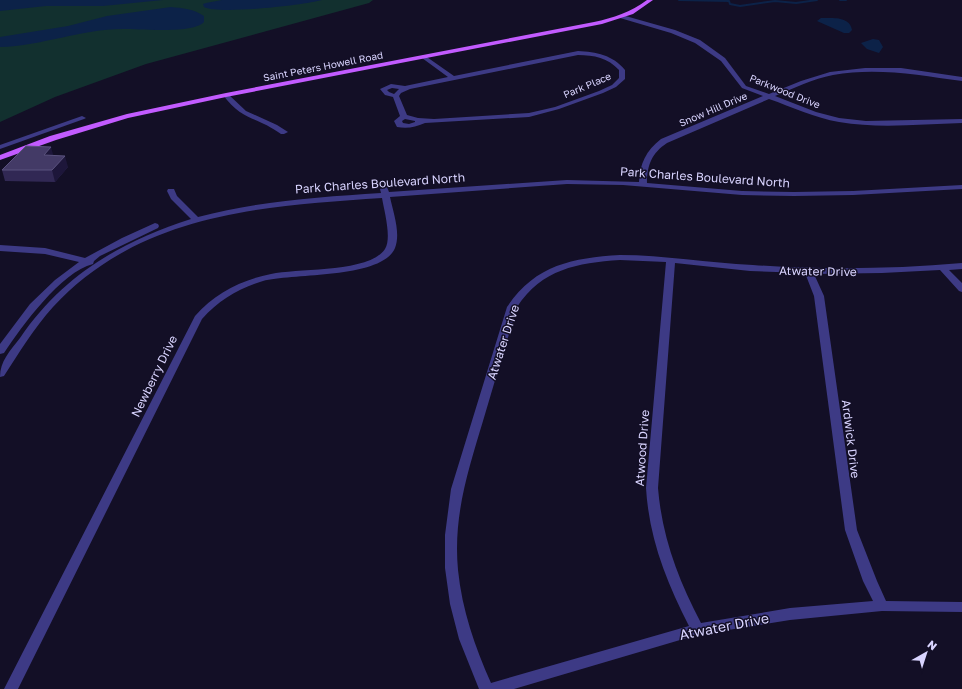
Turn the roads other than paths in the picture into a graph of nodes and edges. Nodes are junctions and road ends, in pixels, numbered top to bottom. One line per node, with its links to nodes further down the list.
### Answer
1 (650, 0): 2 (main road, Saint Peters Howell Road)
2 (622, 17): 3 (main road, Saint Peters Howell Road); 9 (street, Parkwood Drive)
3 (424, 57): 4 (street); 7 (main road, Saint Peters Howell Road)
4 (453, 78): 6 (street, Park Place); 8 (street, Park Place)
5 (962, 79): 9 (street, Snow Hill Drive)
6 (407, 88): 8 (street, Park Place); 8 (street, Park Place)
7 (226, 94): 12 (street); 14 (main road, Saint Peters Howell Road)
8 (396, 96)
9 (767, 96): 11 (street, Parkwood Drive); 16 (street, Snow Hill Drive)
10 (82, 118): 13 (street)
11 (962, 121)
12 (284, 132)
13 (0, 147)
14 (0, 158)
15 (962, 181): 19 (street, Park Charles Boulevard North)
16 (643, 182): 19 (street, Park Charles Boulevard North); 20 (street, Park Charles Boulevard North)
17 (962, 187): 19 (street, Park Charles Boulevard North)
18 (171, 191): 21 (street)
19 (822, 191)
20 (385, 192): 21 (street, Park Charles Boulevard North); 35 (street, Newberry Drive)
21 (194, 216): 23 (street, Park Charles Boulevard North); 25 (street, Park Charles Boulevard North)
22 (0, 248): 23 (street)
23 (87, 261): 25 (street); 30 (street, Park Charles Boulevard North)
24 (670, 261): 28 (street, Atwater Drive); 34 (street, Atwood Drive); 36 (street, Atwater Drive)
25 (96, 264): 31 (street, Park Charles Boulevard North)
26 (962, 266): 27 (street, Atwater Drive)
27 (942, 267): 28 (street, Atwater Drive); 29 (street)
28 (808, 271): 32 (street, Ardwick Drive)
29 (962, 289)
30 (0, 351)
31 (0, 374)
32 (882, 606): 33 (street, Atwater Drive); 34 (street, Atwater Drive)
33 (962, 607)
34 (697, 629): 37 (street, Atwater Drive)
35 (11, 689)
36 (486, 689)
37 (493, 689)

